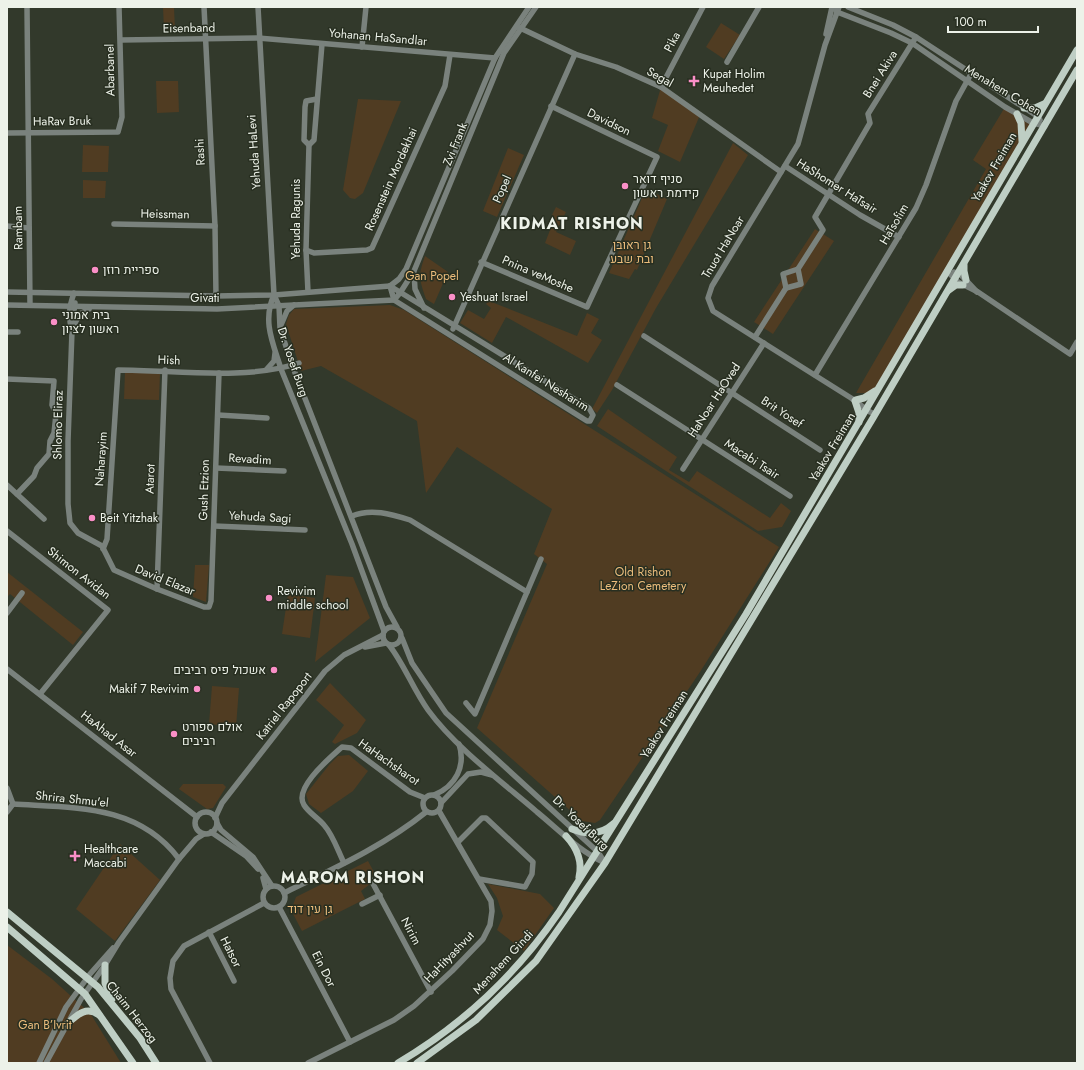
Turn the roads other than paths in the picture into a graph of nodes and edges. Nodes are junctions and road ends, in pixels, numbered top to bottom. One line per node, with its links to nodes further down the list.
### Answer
1 (27, 7): 39 (street, Rambam)
2 (119, 7): 16 (street, Abarbanel)
3 (204, 7): 14 (street, Rashi)
4 (258, 7): 15 (street, Yehuda HaLevi)
5 (366, 7): 19 (street)
6 (529, 7): 12 (street, Zvi Frank)
7 (536, 7): 12 (street, Zvi Frank)
8 (703, 7): 28 (street, Pika)
9 (759, 7): 24 (street)
10 (848, 7): 13 (street, Menahem Cohen)
11 (835, 8): 17 (street, Menahem Cohen); 42 (street, Tnuot HaNoar)
12 (518, 28): 21 (street, Segal); 23 (street, Zvi Frank); 55 (street, Zvi Frank)
13 (916, 37): 17 (street, Bnei Akiva); 26 (street, Menahem Cohen)
14 (206, 38): 15 (street, Eisenband); 16 (street, Eisenband); 47 (street, Rashi)
15 (258, 38): 18 (street, Yohanan HaSandlar); 66 (street, Yehuda HaLevi)
16 (121, 40): 37 (street, Abarbanel)
17 (912, 43): 27 (street, Menahem Cohen); 44 (street, Bnei Akiva)
18 (322, 44): 19 (street, Yohanan HaSandlar); 29 (street, Yehuda Ragunis)
19 (362, 47): 22 (street, Yohanan HaSandlar)
20 (1077, 50): 30 (main road, Yaakov Freiman)
21 (575, 54): 28 (street, Segal); 31 (street, Popel)
22 (450, 55): 23 (street, Yohanan HaSandlar); 50 (street, Rosenstein Mordekhai)
23 (495, 58): 58 (street, Zvi Frank)
24 (727, 62)
25 (1077, 70): 36 (main road, Yaakov Freiman)
26 (971, 74): 27 (street, HaTsofim); 32 (street, Menahem Cohen)
27 (967, 82): 33 (street, Menahem Cohen); 49 (street, HaTsofim)
28 (661, 88): 43 (street, Segal)
29 (317, 99): 41 (street, Yehuda Ragunis); 41 (street, Yehuda Ragunis)
30 (1044, 104): 32 (main road); 34 (main road, Yaakov Freiman)
31 (551, 106): 51 (street, Popel); 76 (street, Davidson)
32 (1024, 108): 34 (street, Menahem Cohen)
33 (1017, 114): 35 (street, Menahem Cohen); 40 (main road)
34 (1037, 116): 35 (main road, Yaakov Freiman); 36 (street, Menahem Cohen)
35 (1033, 123): 36 (street, Menahem Cohen); 40 (main road, Yaakov Freiman)
36 (1045, 126): 52 (main road, Yaakov Freiman)
37 (118, 132): 39 (street, HaRav Bruk)
38 (7, 133): 39 (street, HaRav Bruk)
39 (28, 133): 48 (street, Rambam)
40 (1022, 141): 54 (main road, Yaakov Freiman)
41 (309, 145): 50 (street, Yehuda Ragunis)
42 (785, 166): 43 (street, Tnuot HaNoar); 44 (street, HaShomer HaTsair)
43 (781, 172): 86 (street, Tnuot HaNoar)
44 (828, 195): 49 (street, HaShomer HaTsair); 53 (street, Bnei Akiva)
45 (114, 224): 47 (street, Heissman)
46 (7, 226): 48 (street)
47 (215, 226): 67 (street, Rashi)
48 (29, 228): 61 (street, Rambam)
49 (899, 237): 97 (street, HaTsofim)
50 (306, 250): 62 (street, Yehuda Ragunis)
51 (481, 262): 76 (street, Pnina veMoshe); 79 (street, Popel)
52 (964, 262): 56 (main road, Yaakov Freiman); 57 (main road)
53 (798, 268): 59 (street, Bnei Akiva); 59 (street, Bnei Akiva)
54 (947, 271): 56 (street); 100 (main road, Yaakov Freiman)
55 (414, 272): 65 (street, Zvi Frank); 78 (street)
56 (956, 276): 57 (street); 63 (main road, Yaakov Freiman)
57 (965, 282): 63 (main road); 87 (street)
58 (390, 286): 62 (street, Givati); 65 (street, Al Kanfei Nesharim); 68 (street)
59 (786, 288): 86 (street, Bnei Akiva)
60 (7, 292): 61 (street, Givati)
61 (30, 292): 64 (street, Givati); 71 (street, Rambam)
62 (308, 292): 66 (street, Givati)
63 (948, 292): 104 (main road, Yaakov Freiman)
64 (74, 293): 67 (street, Givati); 72 (street, Shlomo Eliraz); 74 (street, Shlomo Eliraz)
65 (400, 293): 68 (street); 78 (street, Al Kanfei Nesharim)
66 (274, 295): 67 (street, Givati); 73 (street, Dr. Yosef Burg); 75 (street)
67 (216, 296)
68 (394, 300): 70 (street, Givati); 84 (street, Al Kanfei Nesharim)
69 (7, 305): 71 (street, Givati)
70 (294, 305): 73 (street, Givati); 81 (street)
71 (30, 306): 72 (street, Givati)
72 (69, 306): 74 (street, Givati); 80 (street, Shlomo Eliraz)
73 (279, 306): 75 (street, Givati); 81 (street, Dr. Yosef Burg)
74 (76, 307): 77 (street, Givati); 80 (street, Shlomo Eliraz)
75 (268, 307): 77 (street, Givati); 89 (street, Dr. Yosef Burg)
76 (586, 307)
77 (94, 308): 80 (street)
78 (424, 308): 79 (street, Al Kanfei Nesharim)
79 (454, 327): 84 (street, Popel); 84 (street, Al Kanfei Nesharim)
80 (72, 328): 121 (street, Shlomo Eliraz)
81 (280, 328): 91 (street, Dr. Yosef Burg)
82 (7, 332): 83 (street)
83 (18, 332)
84 (450, 335)
85 (644, 336): 101 (street, Brit Yosef)
86 (755, 337): 88 (street, Tnuot HaNoar)
87 (1077, 342)
88 (764, 343): 97 (street, Tnuot HaNoar); 101 (street, HaNoar HaOved)
89 (275, 350): 92 (street, Dr. Yosef Burg); 95 (street)
90 (299, 363): 91 (street, Hish)
91 (292, 365): 92 (street, Hish); 116 (street, Dr. Yosef Burg)
92 (281, 369): 95 (street, Hish); 130 (street, Dr. Yosef Burg)
93 (118, 370): 94 (street, Hish); 121 (street, Naharayim)
94 (165, 370): 96 (street, Hish); 124 (street, Atarot)
95 (266, 370): 96 (street, Hish)
96 (219, 373): 105 (street, Gush Etzion)
97 (815, 375): 102 (street, Tnuot HaNoar)
98 (7, 379): 114 (street)
99 (617, 385): 108 (street, Macabi Tsair)
100 (878, 388): 102 (main road); 103 (main road, Yaakov Freiman)
101 (732, 393): 108 (street, HaNoar HaOved); 109 (street, Brit Yosef)
102 (854, 400): 103 (street, Tnuot HaNoar); 107 (main road)
103 (867, 408): 104 (street, Tnuot HaNoar); 107 (main road, Yaakov Freiman)
104 (876, 414): 162 (main road, Yaakov Freiman)
105 (218, 415): 106 (street); 110 (street, Gush Etzion)
106 (267, 418)
107 (859, 423): 151 (main road, Yaakov Freiman)
108 (702, 440): 111 (street, HaNoar HaOved); 115 (street, Macabi Tsair)
109 (820, 450)
110 (216, 468): 112 (street, Revadim); 118 (street, Gush Etzion)
111 (683, 469)
112 (284, 471)
113 (7, 485): 114 (street)
114 (17, 494): 117 (street)
115 (790, 496)
116 (352, 516): 125 (street); 129 (street, Dr. Yosef Burg)
117 (44, 519)
118 (214, 526): 119 (street, Yehuda Sagi); 127 (street, Gush Etzion)
119 (305, 530)
120 (7, 531): 135 (street, Shimon Avidan)
121 (103, 549): 123 (street, Shlomo Eliraz)
122 (541, 559): 125 (street)
123 (114, 570): 124 (street, David Elazar)
124 (157, 589): 127 (street, David Elazar)
125 (527, 592): 136 (street)
126 (22, 593): 128 (street)
127 (209, 607)
128 (7, 613)
129 (397, 628): 130 (street); 131 (street)
130 (384, 633): 132 (street); 133 (street, Katriel Rapoport)
131 (402, 638): 132 (street); 152 (street, Dr. Yosef Burg)
132 (387, 644): 133 (street, Katriel Rapoport); 137 (street, Dr. Yosef Burg)
133 (359, 648): 144 (street, Katriel Rapoport)
134 (7, 669): 135 (street, HaAhad Asar)
135 (40, 694): 149 (street, HaAhad Asar)
136 (466, 703)
137 (459, 743): 138 (street, Dr. Yosef Burg); 140 (street)
138 (496, 777): 142 (street); 156 (street, Dr. Yosef Burg)
139 (7, 788): 143 (street)
140 (434, 795): 141 (street); 142 (street)
141 (425, 798): 147 (street); 161 (street, HaHachsharot)
142 (442, 802): 145 (street)
143 (13, 804): 146 (street); 160 (street, Shrira Shmu'el)
144 (220, 807): 148 (street, Katriel Rapoport); 150 (street, Katriel Rapoport)
145 (439, 811): 147 (street); 157 (street, HaHityashvut)
146 (7, 812)
147 (426, 812): 161 (street)
148 (210, 813): 149 (street); 150 (street)
149 (197, 817): 153 (street)
150 (216, 820): 154 (street); 165 (street)
151 (618, 820): 152 (main road); 159 (main road, Yaakov Freiman)
152 (572, 829): 159 (street, Dr. Yosef Burg)
153 (197, 830): 155 (street); 158 (street)
154 (211, 832): 155 (street); 167 (street)
155 (204, 834): 158 (street)
156 (566, 836): 159 (street, Dr. Yosef Burg); 166 (main road)
157 (458, 842): 163 (street, HaHityashvut); 163 (street)
158 (190, 845): 160 (street)
159 (596, 855): 162 (street, Dr. Yosef Burg); 166 (main road, Menahem Gindi)
160 (179, 859): 176 (street)
161 (344, 863): 168 (street)
162 (605, 863): 193 (main road, Menahem Gindi)
163 (479, 879): 181 (street, HaHityashvut)
164 (371, 880): 169 (street, Nirim)
165 (272, 886): 167 (street); 168 (street)
166 (574, 888): 192 (main road, Menahem Gindi)
167 (266, 889): 170 (street)
168 (284, 893): 172 (street)
169 (380, 895): 171 (street); 181 (street, Nirim)
170 (264, 903): 172 (street); 175 (street)
171 (362, 904)
172 (279, 907): 185 (street, Ein Dor)
173 (7, 912): 178 (main road, Chaim Herzog)
174 (7, 927): 180 (main road)
175 (208, 932): 179 (street, Hatsor); 190 (street)
176 (119, 942): 177 (street); 178 (street)
177 (106, 966): 178 (street); 183 (main road)
178 (91, 980): 180 (street); 183 (main road, Chaim Herzog)
179 (234, 981)
180 (82, 991): 182 (main road); 184 (street); 186 (street)
181 (430, 992): 185 (street, HaHityashvut)
182 (103, 1018): 184 (main road); 188 (main road)
183 (126, 1021): 189 (main road, Chaim Herzog)
184 (67, 1024): 187 (street)
185 (350, 1042): 191 (street, HaHityashvut)
186 (39, 1063)
187 (46, 1063)
188 (133, 1063)
189 (156, 1063)
190 (210, 1063)
191 (308, 1063)
192 (398, 1063)
193 (417, 1063)

